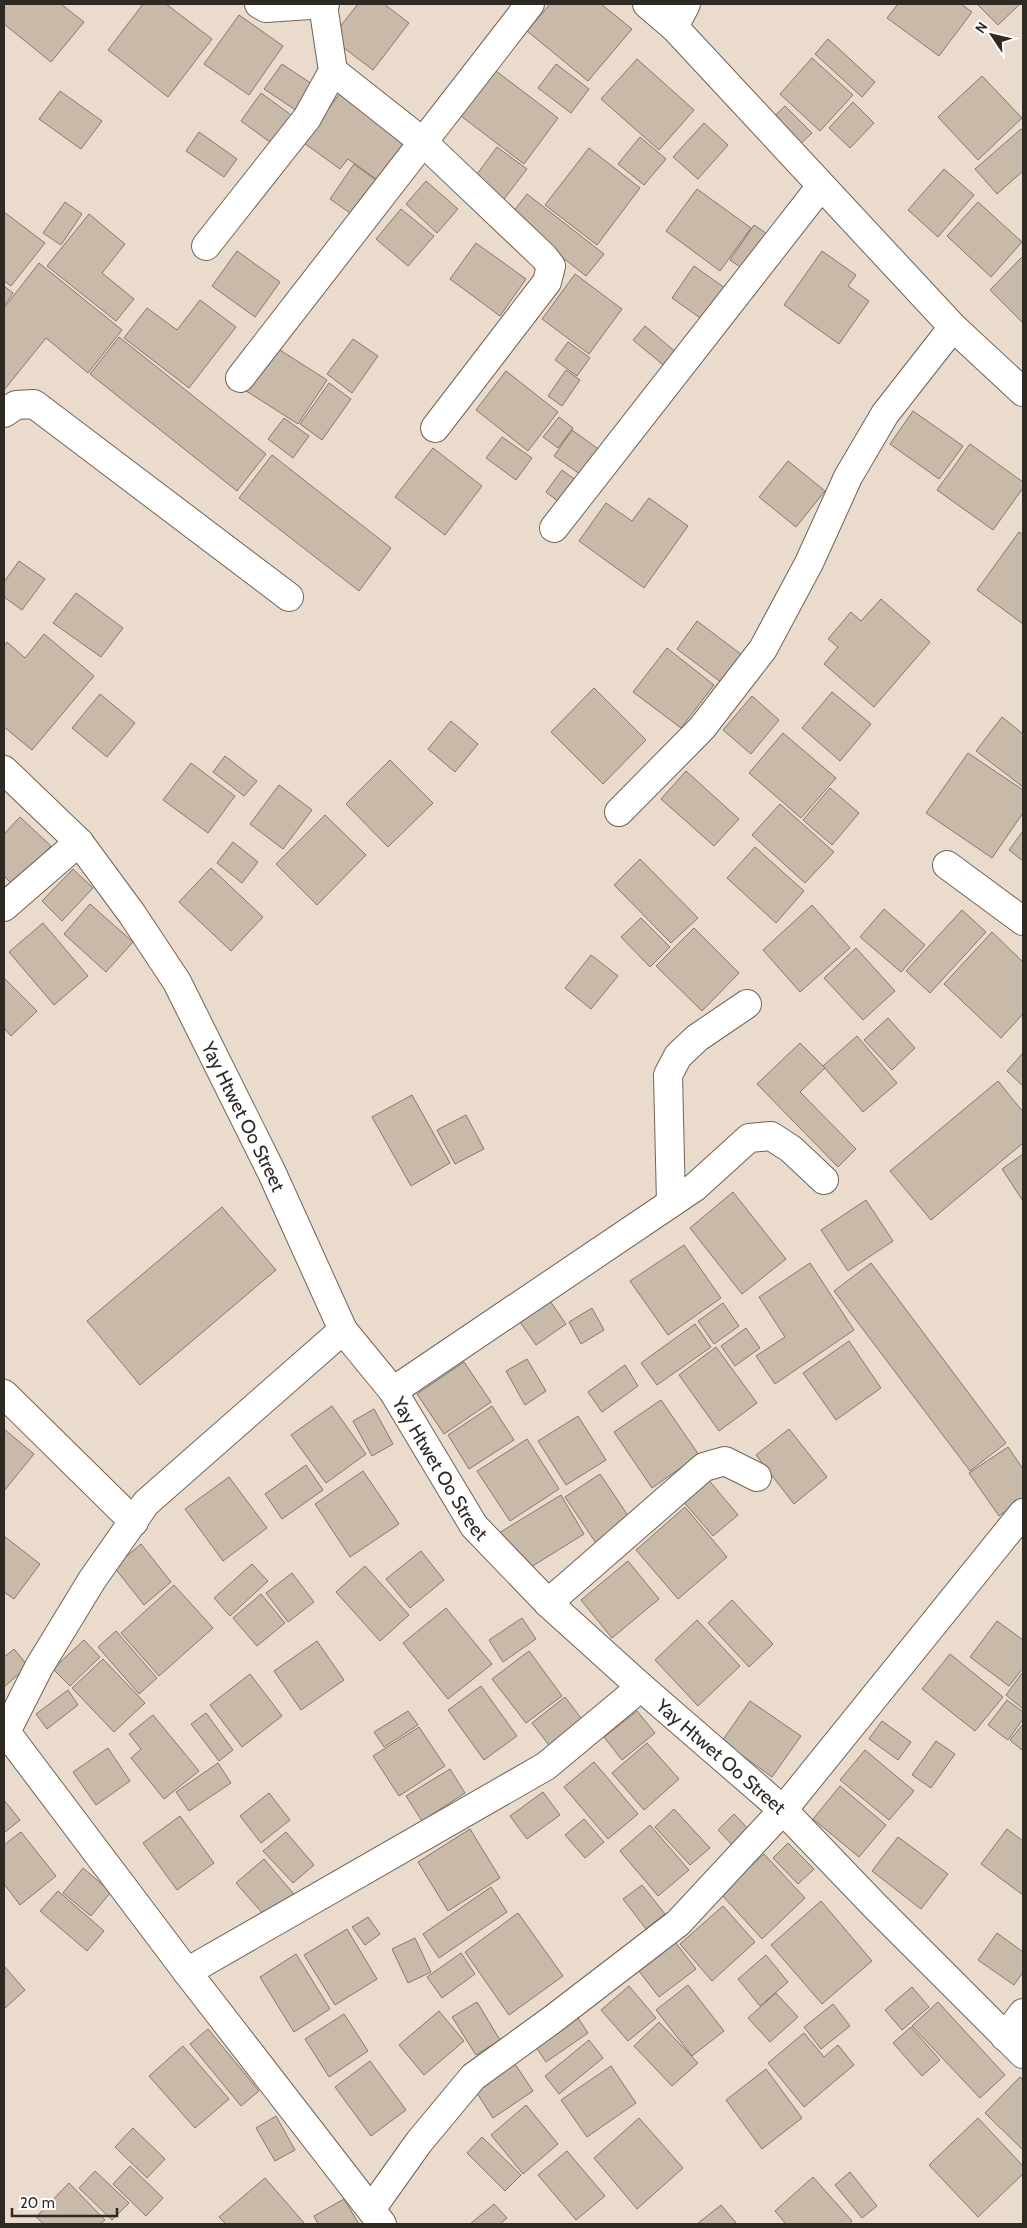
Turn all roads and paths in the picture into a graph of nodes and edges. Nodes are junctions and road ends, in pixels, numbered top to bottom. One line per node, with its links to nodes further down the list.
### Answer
1 (258, 4): 2 (street)
2 (324, 4): 6 (street)
3 (530, 4): 7 (street)
4 (647, 4): 5 (street)
5 (680, 15): 8 (street)
6 (333, 71): 7 (street); 9 (street)
7 (423, 142): 11 (street); 14 (street)
8 (822, 186): 10 (street); 15 (street)
9 (206, 246)
10 (953, 327): 12 (street); 18 (street)
11 (240, 378)
12 (1023, 392)
13 (4, 413): 16 (street)
14 (435, 428)
15 (554, 528)
16 (289, 597)
17 (4, 770): 19 (street, Yay Htwet Oo Street)
18 (619, 812)
19 (79, 842): 21 (street); 26 (street, Yay Htwet Oo Street)
20 (947, 865): 22 (street)
21 (4, 907)
22 (1023, 921)
23 (747, 1004): 25 (street)
24 (824, 1180): 25 (street)
25 (671, 1203): 27 (street)
26 (343, 1330): 27 (street, Yay Htwet Oo Street); 31 (street)
27 (393, 1391): 32 (street, Yay Htwet Oo Street)
28 (4, 1394): 31 (street)
29 (757, 1477): 32 (street)
30 (1023, 1513): 35 (street)
31 (134, 1522): 34 (street)
32 (548, 1603): 33 (street, Yay Htwet Oo Street)
33 (641, 1686): 35 (street, Yay Htwet Oo Street); 36 (street)
34 (5, 1732): 36 (street)
35 (783, 1810): 38 (street, Yay Htwet Oo Street); 39 (street)
36 (187, 1972): 39 (street)
37 (1023, 2013): 38 (street)
38 (1014, 2046)
39 (377, 2216)

